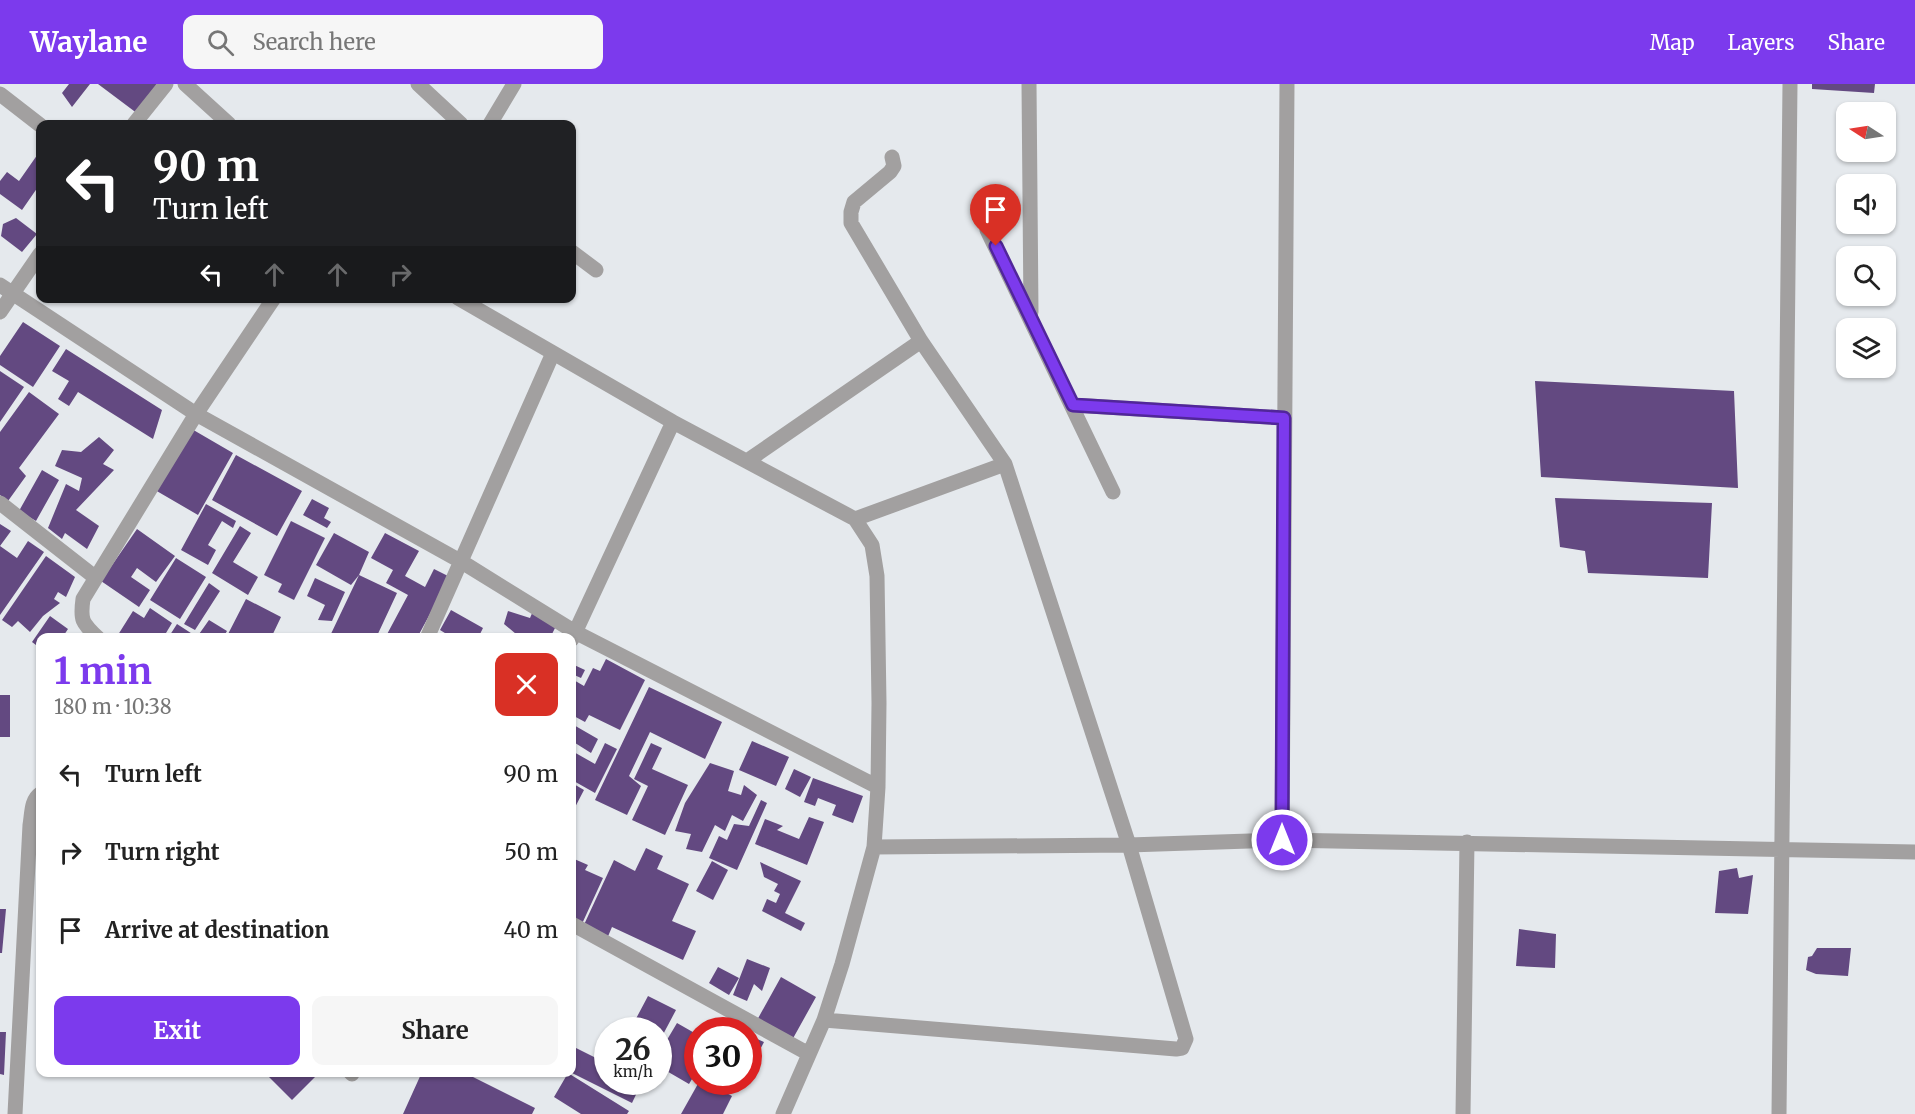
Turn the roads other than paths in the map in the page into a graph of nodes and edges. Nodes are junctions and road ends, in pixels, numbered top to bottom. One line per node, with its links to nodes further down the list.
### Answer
1 (165, 84): 9 (street)
2 (185, 84): 10 (street)
3 (418, 84): 11 (street)
4 (514, 84): 12 (street)
5 (1029, 84): 23 (street)
6 (1287, 84): 28 (street)
7 (1790, 84): 48 (street)
8 (0, 94): 13 (street)
9 (137, 120)
10 (225, 120)
11 (457, 120)
12 (492, 120)
13 (36, 122)
14 (892, 157): 24 (street)
15 (987, 230): 23 (street)
16 (576, 255): 18 (street)
17 (36, 258): 19 (street)
18 (596, 270)
19 (6, 289): 22 (street); 27 (street)
20 (271, 303): 27 (street)
21 (467, 303): 25 (street)
22 (0, 312)
23 (1031, 317): 26 (street)
24 (921, 340): 30 (street); 31 (street)
25 (553, 353): 29 (street); 35 (street)
26 (1073, 405): 28 (street); 32 (street)
27 (196, 414): 35 (street); 36 (street)
28 (1284, 418): 44 (street)
29 (673, 422): 30 (street); 40 (street)
30 (747, 461): 34 (street)
31 (1005, 464): 34 (street); 46 (street)
32 (1113, 492)
33 (0, 503): 36 (street)
34 (855, 519): 42 (street)
35 (462, 562): 38 (street); 39 (street)
36 (96, 578): 37 (street)
37 (93, 633)
38 (429, 633)
39 (570, 633)
40 (574, 633)
41 (576, 637): 42 (street)
42 (878, 788): 47 (street)
43 (36, 798): 53 (street)
44 (1282, 840): 45 (street); 46 (street)
45 (1467, 842): 48 (street); 55 (street)
46 (1129, 845): 47 (street); 51 (street)
47 (874, 847): 51 (street)
48 (1782, 849): 49 (street); 56 (street)
49 (1915, 852)
50 (576, 926): 52 (street)
51 (824, 1020): 52 (street)
52 (809, 1054): 54 (street)
53 (15, 1114)
54 (783, 1114)
55 (1463, 1114)
56 (1779, 1114)

